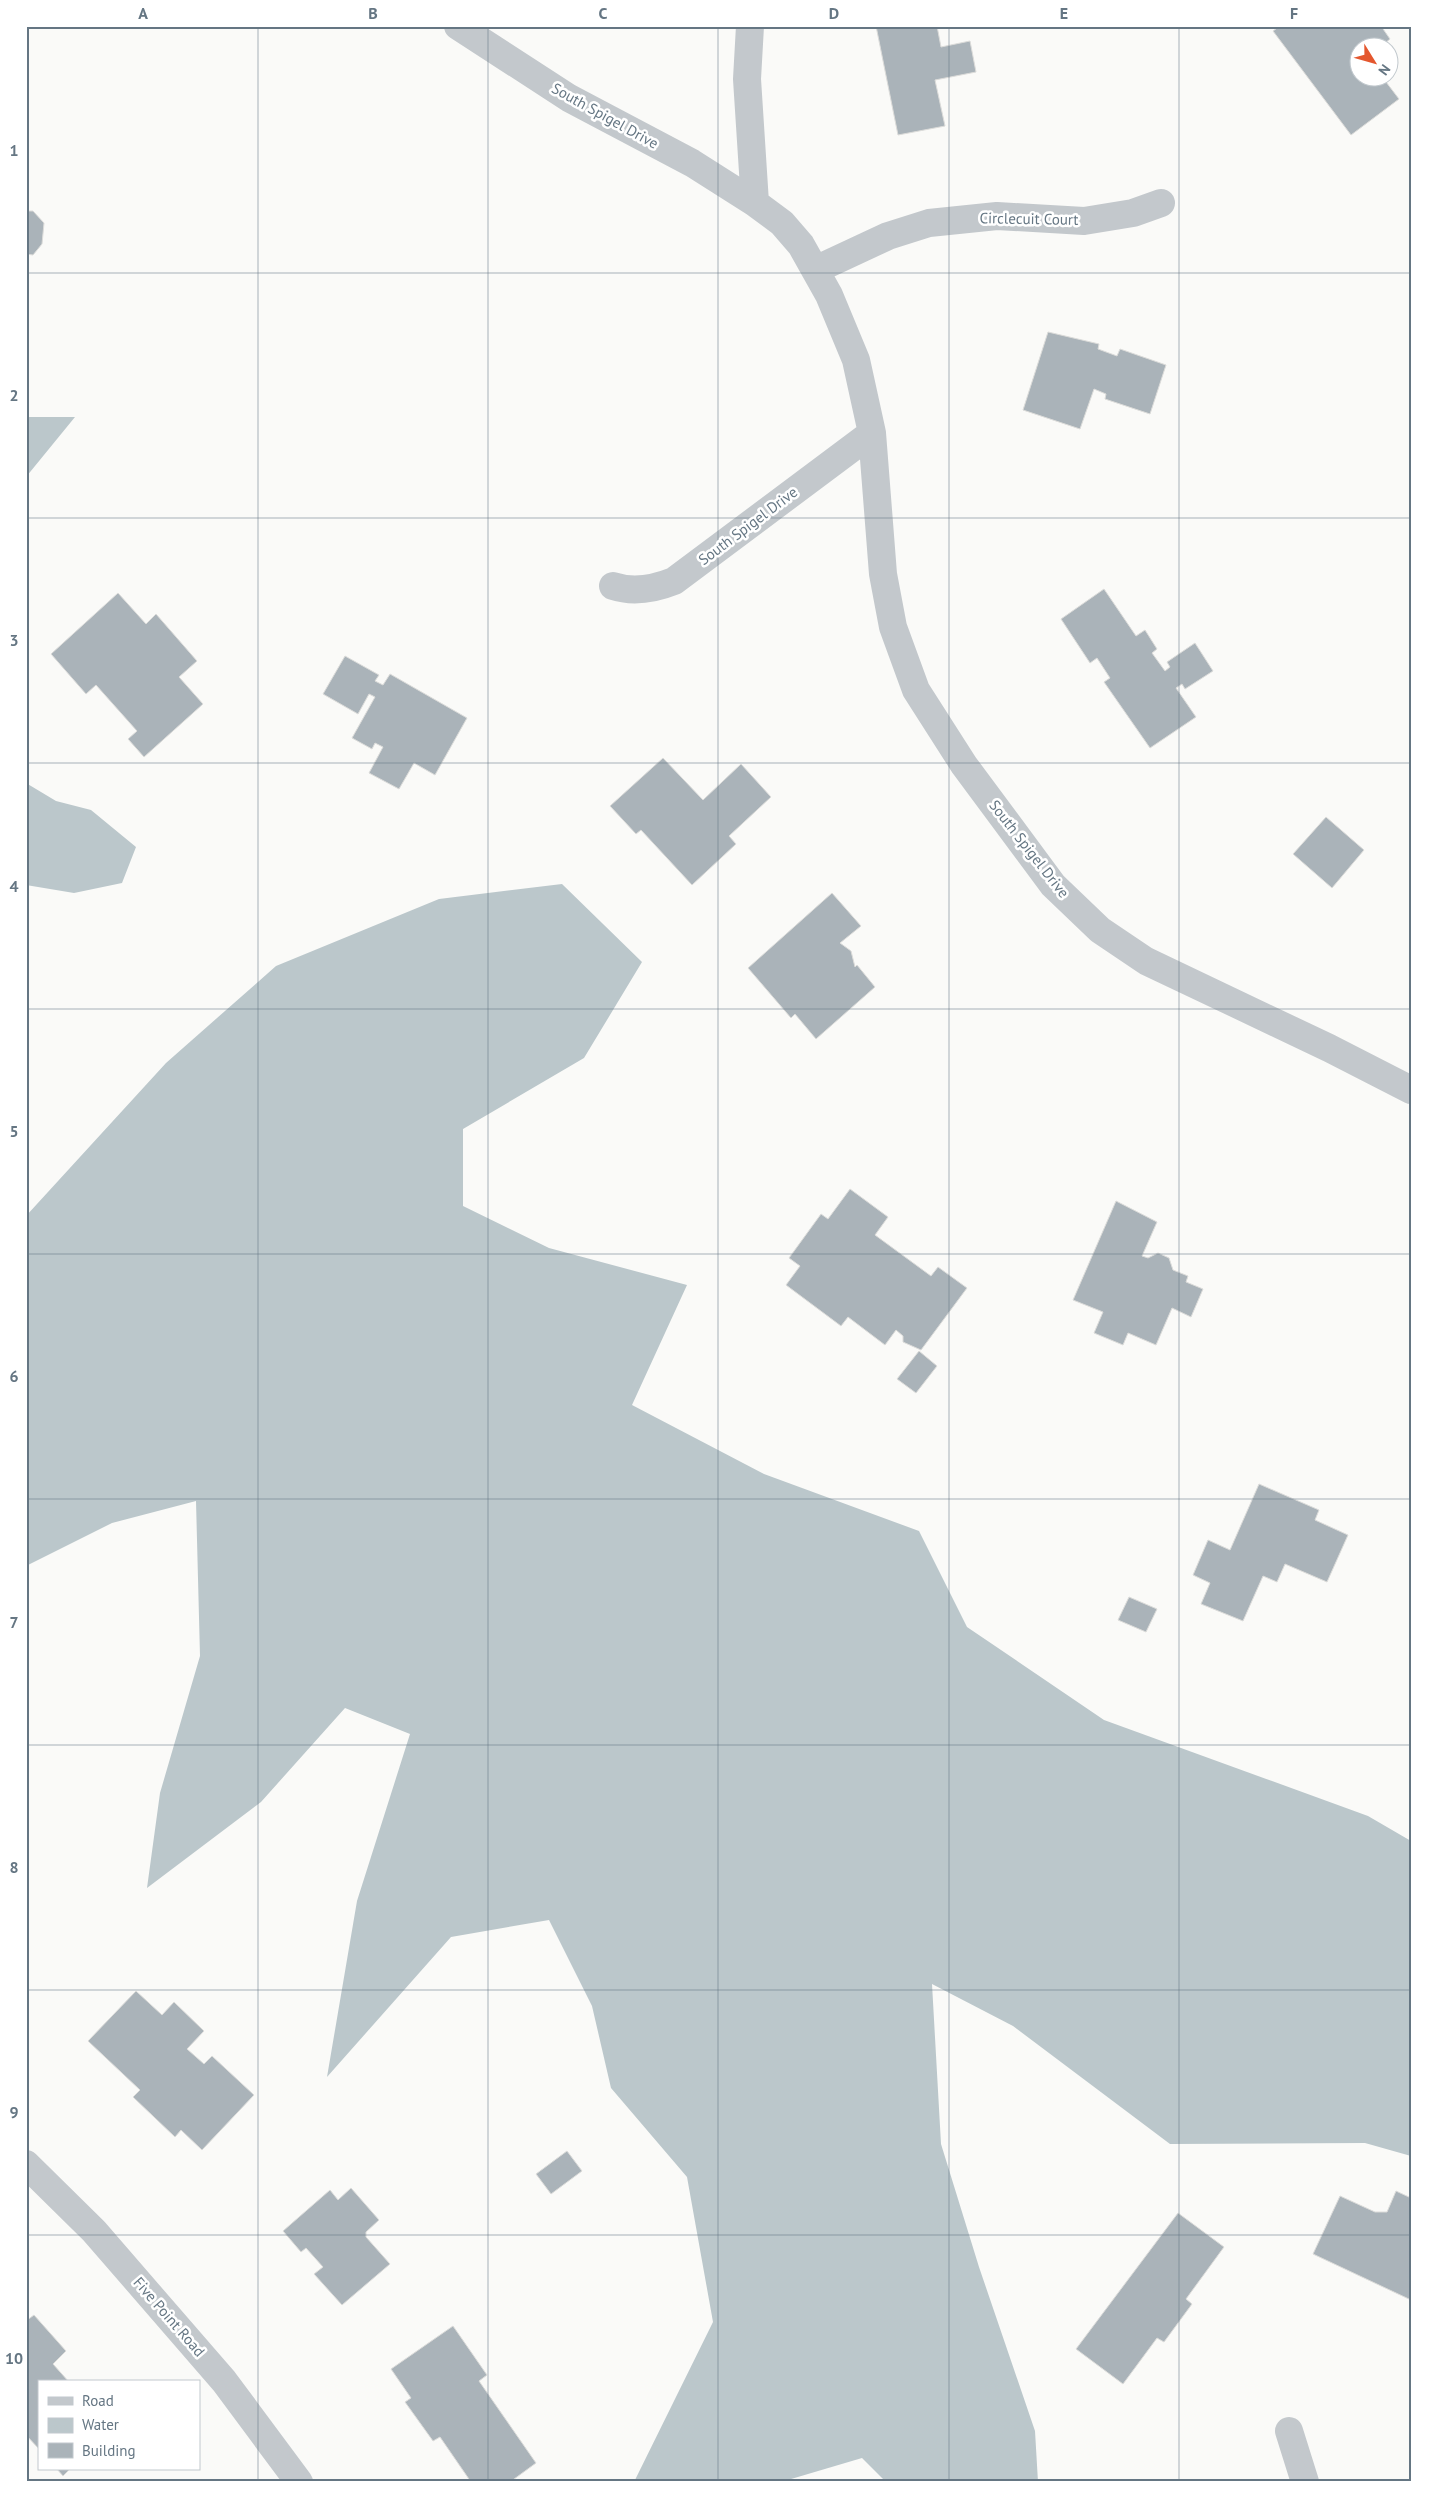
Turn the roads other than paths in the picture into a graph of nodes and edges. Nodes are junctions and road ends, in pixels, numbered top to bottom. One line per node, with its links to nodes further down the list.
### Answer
1 (458, 26): 3 (street, South Spigel Drive)
2 (750, 26): 3 (street)
3 (755, 203): 5 (street, South Spigel Drive)
4 (1161, 203): 5 (street, Circlecuit Court)
5 (816, 270): 6 (street, South Spigel Drive)
6 (872, 434): 7 (street, South Spigel Drive); 8 (street, South Spigel Drive)
7 (613, 586)
8 (1411, 1090)
9 (26, 2164): 11 (street, Five Point Road)
10 (1289, 2431): 12 (street)
11 (299, 2482)
12 (1305, 2482)

